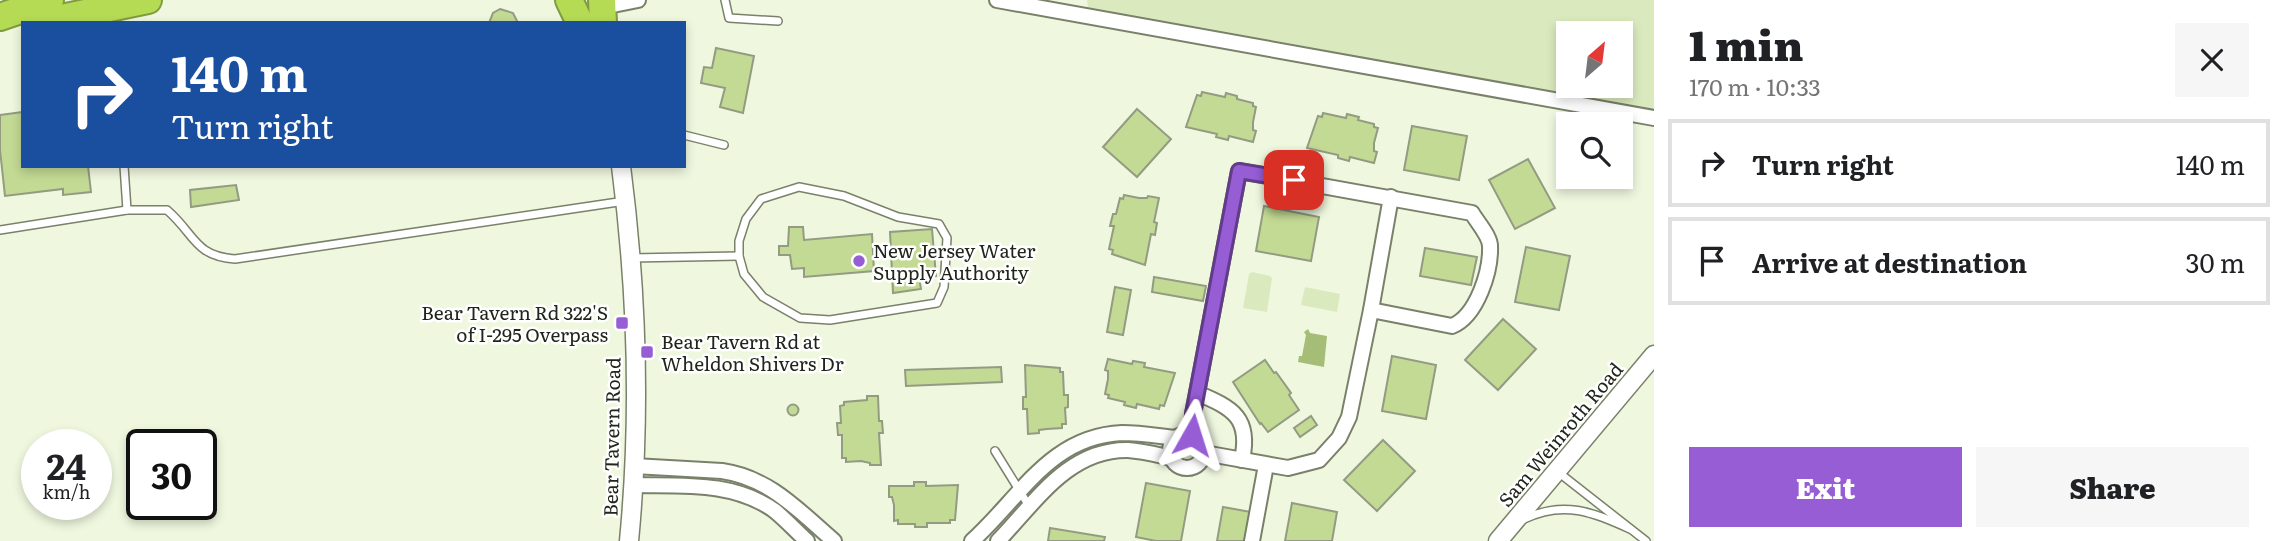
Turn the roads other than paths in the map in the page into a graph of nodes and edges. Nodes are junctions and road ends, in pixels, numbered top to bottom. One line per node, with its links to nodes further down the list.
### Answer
1 (50, 0): 8 (highway)
2 (148, 0): 9 (highway)
3 (638, 0): 7 (street)
4 (725, 0): 10 (lane)
5 (997, 0): 6 (street)
6 (1025, 2): 13 (street)
7 (592, 10)
8 (0, 17)
9 (47, 21)
10 (778, 21)
11 (21, 26): 12 (highway)
12 (0, 30)
13 (1654, 118)
14 (686, 136): 15 (lane)
15 (724, 145)
16 (124, 168): 20 (lane)
17 (621, 168): 19 (street, Bear Tavern Road)
18 (1391, 197): 24 (street); 24 (street); 26 (street)
19 (626, 201): 20 (lane); 23 (street, Bear Tavern Road)
20 (127, 211): 21 (lane)
21 (0, 230)
22 (739, 256): 22 (lane); 23 (lane)
23 (630, 258): 34 (street, Bear Tavern Road)
24 (1371, 310): 33 (street)
25 (1654, 355): 35 (street, Sam Weinroth Road)
26 (1197, 393): 27 (street); 32 (street)
27 (1192, 435): 28 (street); 30 (street)
28 (1176, 438): 31 (street); 37 (street)
29 (995, 451): 37 (lane)
30 (1204, 453): 31 (street); 32 (street)
31 (1172, 458): 38 (street)
32 (1242, 460): 33 (street)
33 (1266, 465): 46 (street)
34 (634, 466): 36 (street, Bear Tavern Road); 43 (street)
35 (1556, 471): 39 (street, Sam Weinroth Road); 40 (lane)
36 (634, 485): 41 (street, Bear Tavern Road); 42 (street)
37 (1020, 491): 38 (lane); 44 (street)
38 (1029, 506): 45 (street)
39 (1511, 525): 40 (lane); 47 (street, Sam Weinroth Road)
40 (1630, 528): 48 (lane)
41 (629, 541)
42 (807, 541)
43 (834, 541)
44 (972, 541)
45 (998, 541)
46 (1252, 541)
47 (1497, 541)
48 (1646, 541)

